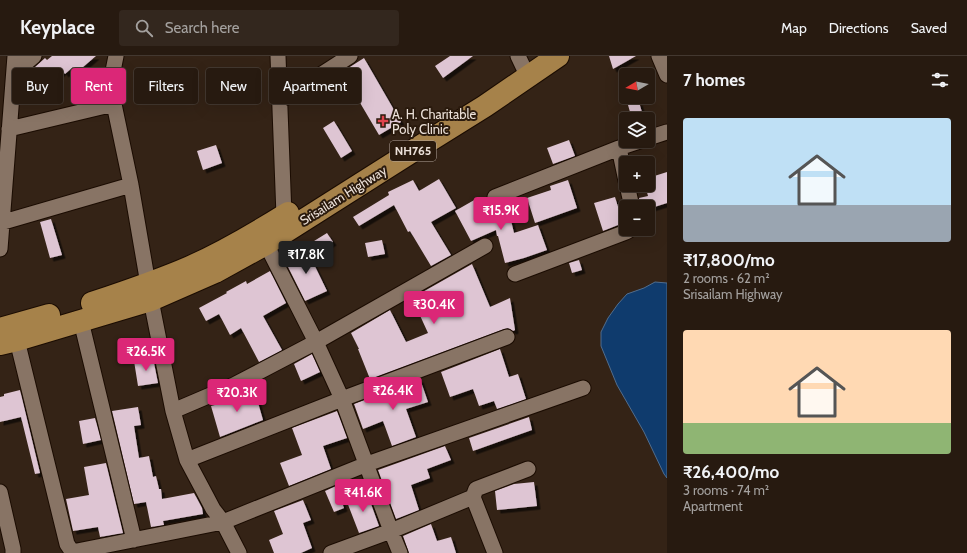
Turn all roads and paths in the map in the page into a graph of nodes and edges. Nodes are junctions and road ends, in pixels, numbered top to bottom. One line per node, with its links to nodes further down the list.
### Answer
1 (15, 56): 9 (street)
2 (34, 56): 10 (street)
3 (116, 56): 11 (street)
4 (278, 56): 12 (street)
5 (350, 56): 13 (street)
6 (558, 56): 8 (highway, Srisailam Highway / NH765)
7 (659, 56): 14 (street)
8 (526, 64): 25 (highway, Srisailam Highway / NH765); 28 (highway, Srisailam Highway / NH765)
9 (14, 68)
10 (20, 68)
11 (114, 68)
12 (279, 68)
13 (331, 68)
14 (667, 75)
15 (12, 95): 18 (street)
16 (114, 104): 18 (street); 23 (street)
17 (280, 104): 25 (street)
18 (9, 129): 26 (street)
19 (667, 132): 20 (street)
20 (655, 136)
21 (619, 148): 22 (street); 24 (street)
22 (621, 156)
23 (131, 186): 26 (street); 32 (street)
24 (495, 197)
25 (284, 216): 28 (highway, Srisailam Highway / NH765)
26 (1, 222): 30 (street)
27 (619, 235): 31 (street)
28 (262, 237): 32 (highway, Srisailam Highway / NH765); 36 (street)
29 (485, 246): 36 (street)
30 (0, 249)
31 (515, 274)
32 (149, 292): 33 (highway, Srisailam Highway / NH765); 34 (highway, Srisailam Highway / NH765); 39 (street)
33 (81, 321): 34 (highway, Srisailam Highway / NH765); 47 (street)
34 (6, 337): 48 (street)
35 (507, 338): 38 (street)
36 (316, 342): 38 (street); 39 (street)
37 (583, 388): 41 (street)
38 (342, 399): 40 (street); 41 (street)
39 (173, 411): 40 (street)
40 (187, 460): 45 (street)
41 (367, 464): 45 (street); 46 (street)
42 (528, 469): 44 (street)
43 (0, 492): 49 (street)
44 (473, 497): 46 (street); 53 (street)
45 (223, 522): 47 (street); 50 (street)
46 (391, 532): 51 (street); 52 (street)
47 (134, 540): 48 (street)
48 (64, 551)
49 (13, 553)
50 (239, 553)
51 (331, 553)
52 (400, 553)
53 (495, 553)

